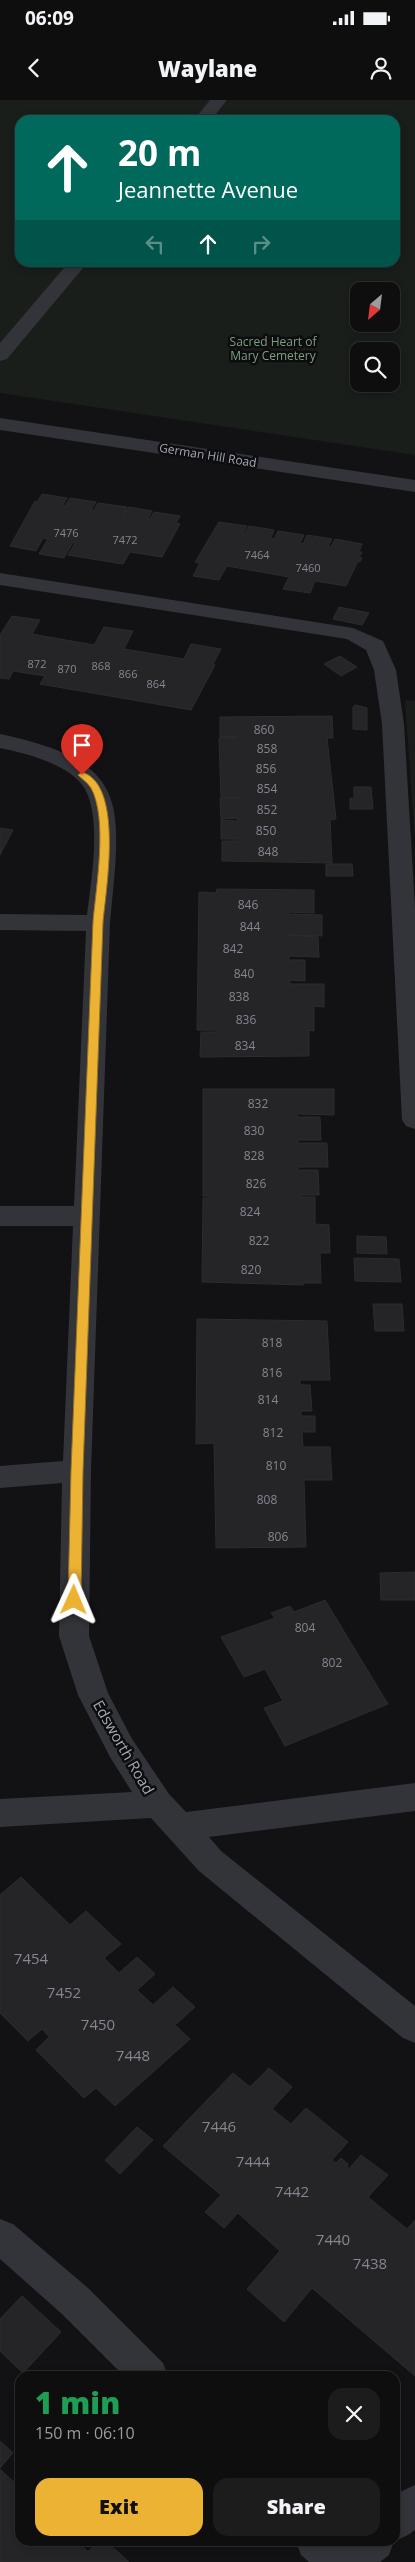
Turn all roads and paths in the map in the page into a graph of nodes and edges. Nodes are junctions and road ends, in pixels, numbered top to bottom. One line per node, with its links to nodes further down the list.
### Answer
1 (219, 100): 2 (street)
2 (206, 115)
3 (75, 267): 4 (street)
4 (0, 355)
5 (0, 424): 6 (street, German Hill Road)
6 (415, 486)
7 (0, 579): 11 (street)
8 (0, 741): 10 (street, Edsworth Road)
9 (0, 922): 10 (street)
10 (98, 922): 13 (street, Edsworth Road)
11 (415, 1120)
12 (0, 1216): 13 (street)
13 (87, 1216): 14 (street, Edsworth Road)
14 (77, 1471): 15 (street); 17 (street, Edsworth Road)
15 (0, 1477)
16 (415, 1797): 19 (street)
17 (158, 1804): 18 (street); 19 (street, Edsworth Road)
18 (0, 1814)
19 (179, 1827): 20 (street, Edsworth Road)
20 (415, 2027)
21 (0, 2236): 22 (street)
22 (145, 2371)
23 (415, 2504): 24 (street)
24 (400, 2518)
25 (320, 2546): 27 (street)
26 (370, 2546): 28 (street)
27 (336, 2562)
28 (352, 2562)

